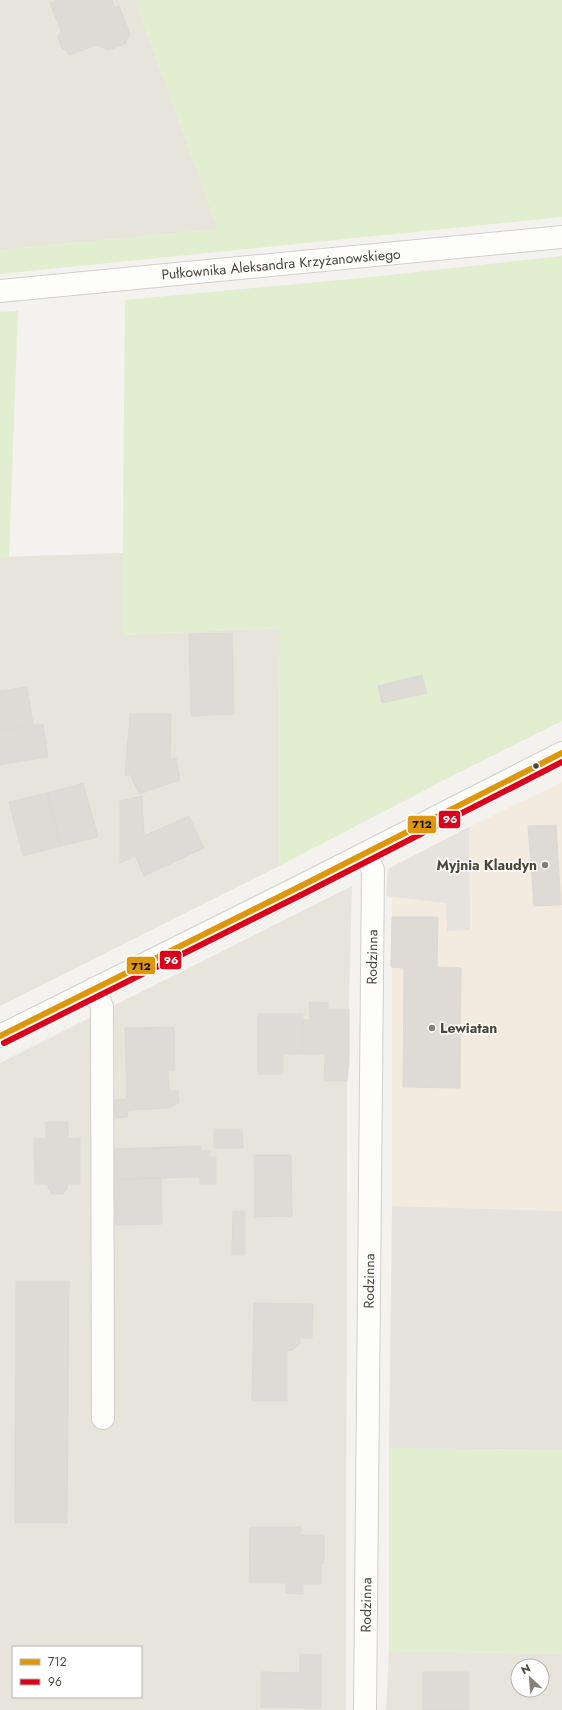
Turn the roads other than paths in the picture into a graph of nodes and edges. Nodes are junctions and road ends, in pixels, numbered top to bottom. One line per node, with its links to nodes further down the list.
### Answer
1 (562, 237): 2 (street, Pułkownika Aleksandra Krzyżanowskiego)
2 (0, 291)
3 (562, 753): 4 (street)
4 (365, 854): 5 (street); 8 (street, Rodzinna)
5 (94, 988): 6 (street); 7 (street)
6 (0, 1036)
7 (103, 1418)
8 (365, 1710)

